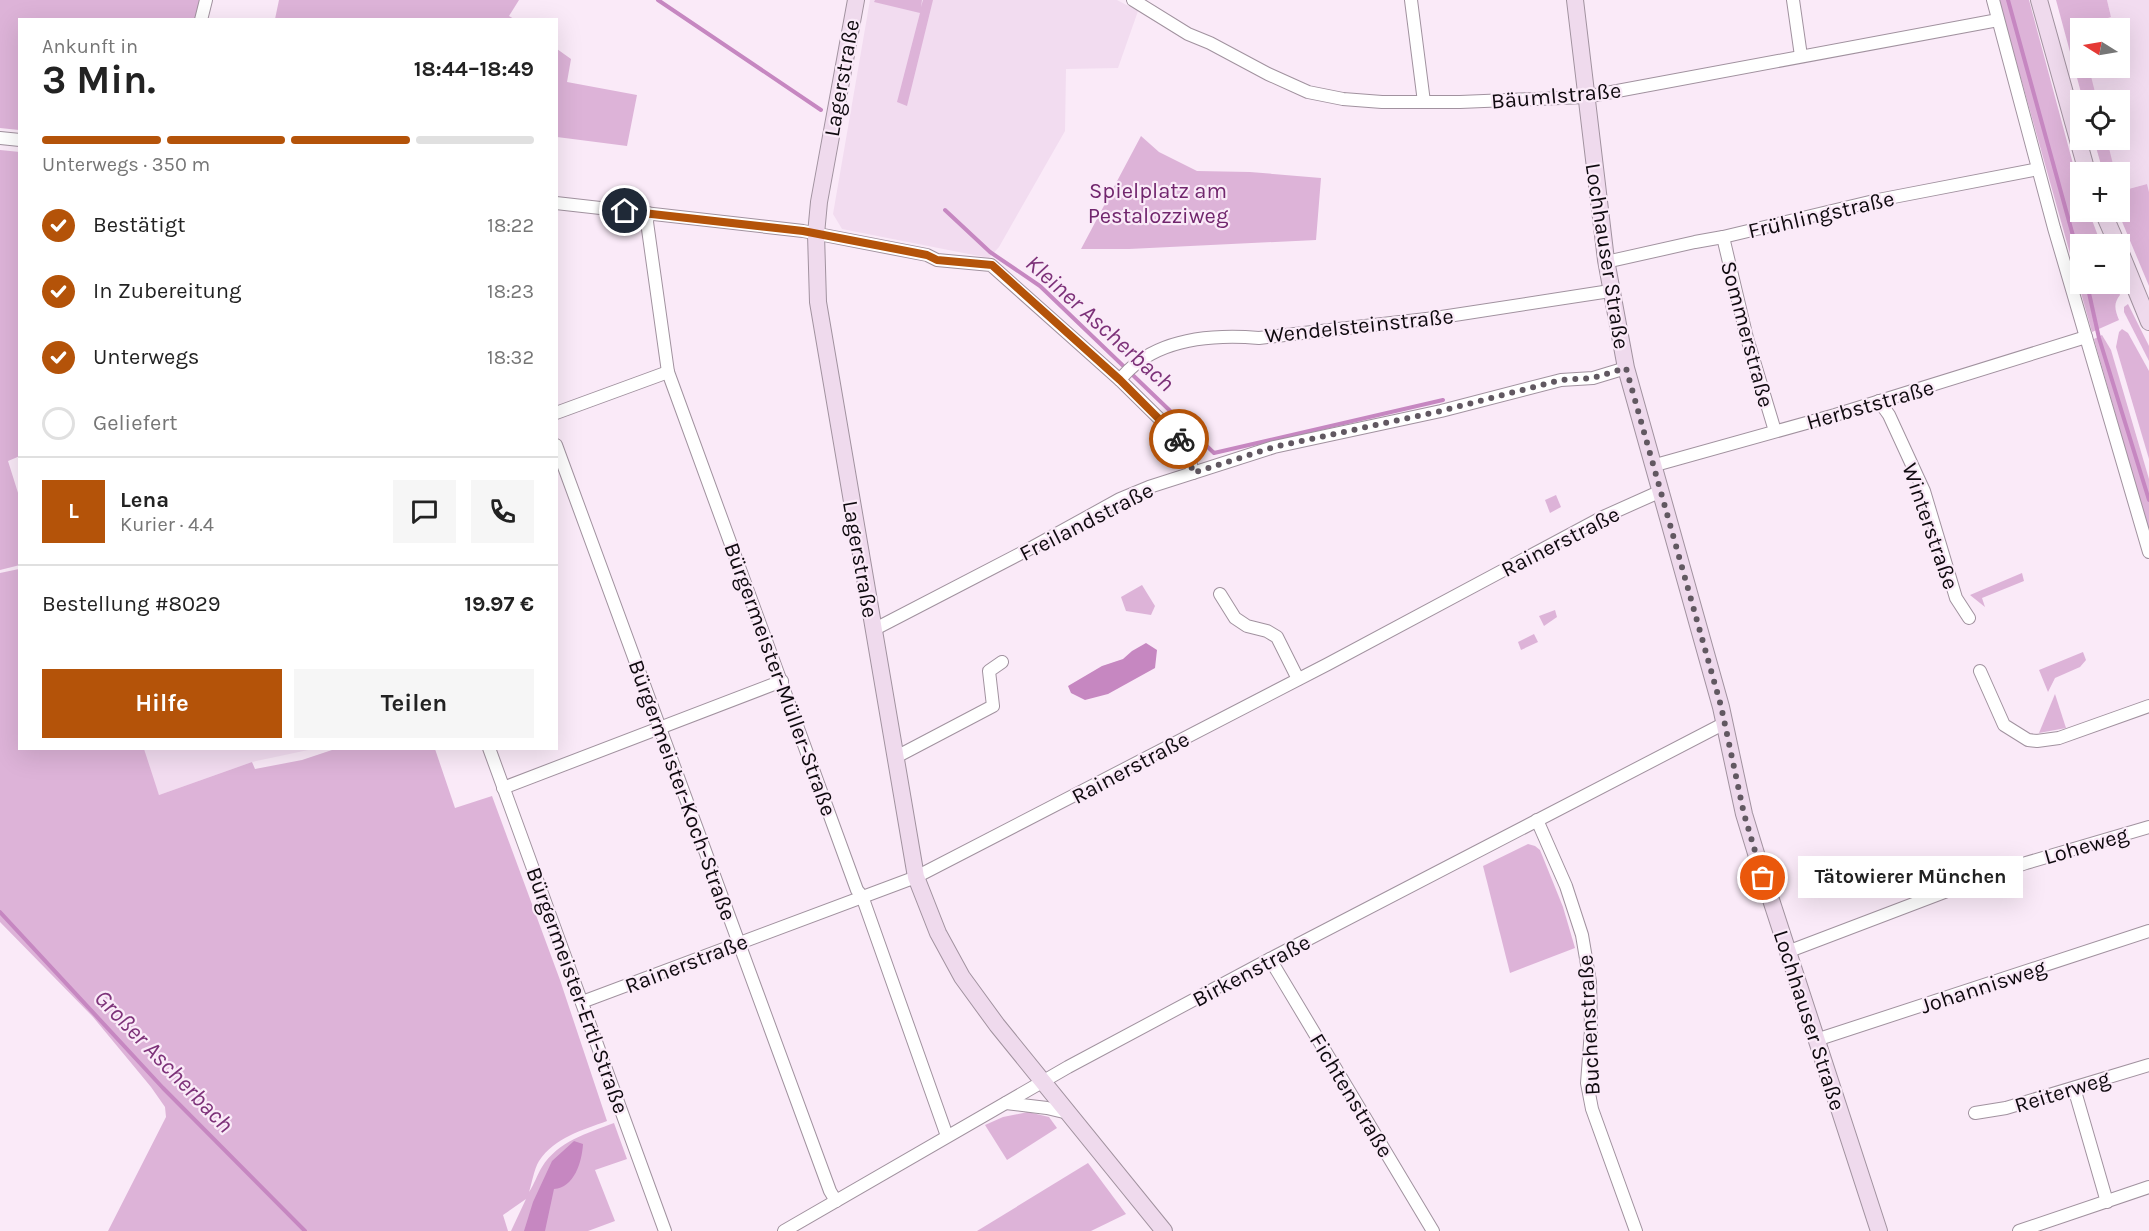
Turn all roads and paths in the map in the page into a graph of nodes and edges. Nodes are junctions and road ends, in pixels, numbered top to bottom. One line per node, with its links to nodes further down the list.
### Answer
1 (206, 0): 9 (street)
2 (856, 0): 20 (street, Lagerstraße)
3 (1133, 0): 13 (street, Bäumlstraße)
4 (1411, 0): 13 (street)
5 (1575, 0): 12 (street, Lochhauser Straße)
6 (1793, 0): 11 (street)
7 (1993, 0): 10 (street)
8 (2039, 0): 16 (street)
9 (202, 18)
10 (1998, 20): 11 (street, Bäumlstraße); 17 (street)
11 (1801, 56): 12 (street, Bäumlstraße)
12 (1585, 97): 13 (street, Bäumlstraße); 22 (street, Lochhauser Straße)
13 (1424, 102)
14 (0, 138): 15 (street)
15 (18, 140)
16 (2084, 162)
17 (2038, 169): 21 (street, Frühlingstraße); 26 (street)
18 (558, 204): 19 (street)
19 (648, 213): 20 (street); 28 (street, Bürgermeister-Müller-Straße)
20 (816, 234): 29 (street); 40 (street, Lagerstraße)
21 (1723, 237): 22 (street, Frühlingstraße); 32 (street, Sommerstraße)
22 (1606, 262): 24 (street, Lochhauser Straße)
23 (2130, 275): 25 (street)
24 (1610, 291): 27 (street, Lochhauser Straße); 29 (street, Wendelsteinstraße)
25 (2147, 315)
26 (2086, 338): 30 (street, Herbststraße); 37 (street)
27 (1626, 368): 34 (street, Lochhauser Straße); 35 (street, Freilandstraße)
28 (668, 372): 31 (street); 44 (street, Bürgermeister-Müller-Straße)
29 (1122, 377): 35 (street)
30 (1880, 401): 32 (street, Herbststraße); 39 (street, Winterstraße)
31 (558, 412)
32 (1775, 431): 34 (street, Herbststraße)
33 (558, 450): 47 (street, Bürgermeister-Koch-Straße)
34 (1652, 466): 36 (street, Lochhauser Straße)
35 (1193, 473): 40 (street, Freilandstraße)
36 (1659, 492): 43 (street, Rainerstraße); 46 (street, Lochhauser Straße)
37 (2149, 552)
38 (1220, 594): 43 (street)
39 (1969, 618)
40 (873, 630): 49 (street, Lagerstraße)
41 (1002, 662): 49 (street)
42 (1980, 670): 45 (street)
43 (1298, 679): 53 (street, Rainerstraße)
44 (782, 681): 47 (street); 54 (street, Bürgermeister-Müller-Straße)
45 (2149, 706)
46 (1725, 723): 51 (street, Birkenstraße); 57 (street, Lochhauser Straße)
47 (660, 728): 50 (street); 56 (street, Bürgermeister-Koch-Straße)
48 (490, 750): 50 (street, Bürgermeister-Ertl-Straße)
49 (896, 757): 53 (street, Lagerstraße)
50 (503, 788): 59 (street, Bürgermeister-Ertl-Straße)
51 (1538, 820): 58 (street, Birkenstraße); 75 (street, Buchenstraße)
52 (2149, 827): 57 (street, Loheweg)
53 (916, 877): 54 (street, Rainerstraße); 62 (street, Lagerstraße)
54 (862, 896): 56 (street, Rainerstraße); 67 (street, Bürgermeister-Müller-Straße)
55 (2149, 931): 60 (street, Johannisweg)
56 (739, 943): 59 (street, Rainerstraße); 69 (street, Bürgermeister-Koch-Straße)
57 (1787, 952): 60 (street, Lochhauser Straße)
58 (1270, 959): 62 (street, Birkenstraße); 74 (street, Fichtenstraße)
59 (582, 1002): 71 (street, Bürgermeister-Ertl-Straße)
60 (1816, 1040): 76 (street, Lochhauser Straße)
61 (2149, 1065): 63 (street, Reiterweg)
62 (1043, 1082): 64 (street, Birkenstraße); 65 (street, Lagerstraße)
63 (2074, 1088): 66 (street, Reiterweg); 70 (street)
64 (1006, 1103): 65 (street); 67 (street, Birkenstraße)
65 (1068, 1113): 73 (street, Lagerstraße)
66 (1975, 1113)
67 (947, 1136): 69 (street, Birkenstraße)
68 (2149, 1187): 70 (street)
69 (836, 1201): 72 (street, Birkenstraße)
70 (2107, 1202): 77 (street)
71 (665, 1231)
72 (784, 1231)
73 (1164, 1231)
74 (1433, 1231)
75 (1636, 1231)
76 (1879, 1231)
77 (2019, 1231)

